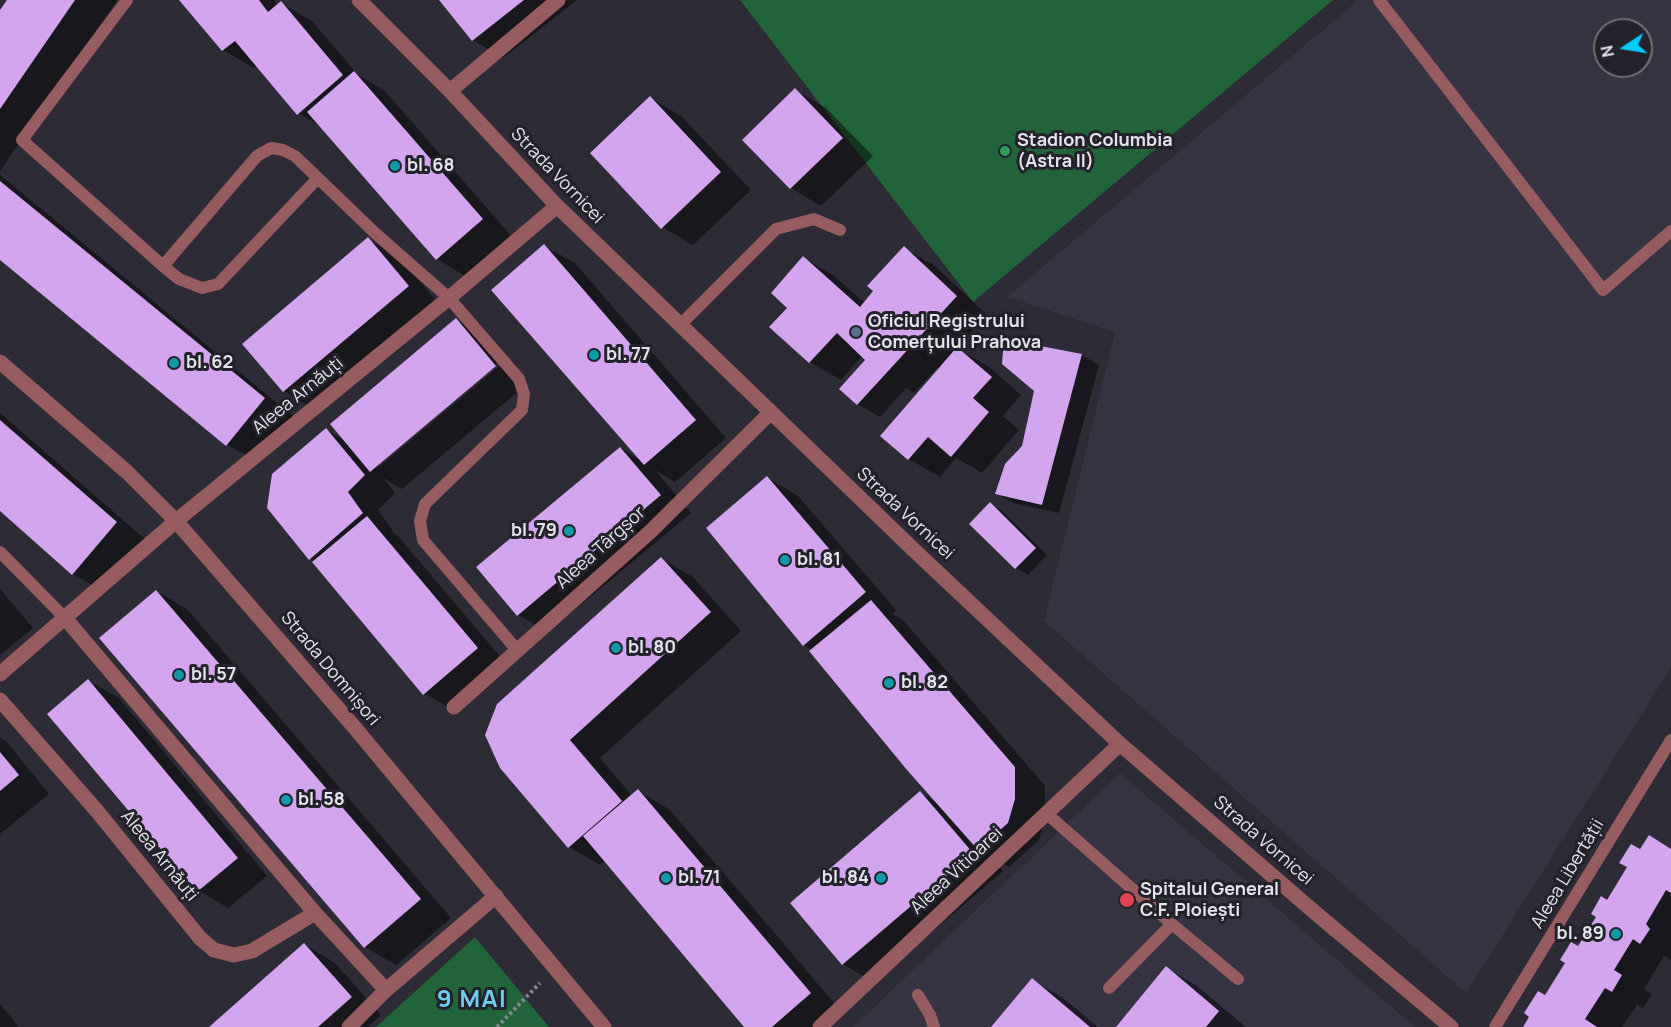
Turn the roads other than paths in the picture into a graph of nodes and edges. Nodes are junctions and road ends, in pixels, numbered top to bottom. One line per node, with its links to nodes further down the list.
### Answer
1 (127, 0): 10 (lane)
2 (361, 0): 5 (street, Strada Vornicei)
3 (558, 0): 5 (street)
4 (1379, 0): 9 (lane)
5 (450, 91): 7 (street, Strada Vornicei)
6 (318, 178): 10 (lane); 10 (lane); 11 (lane)
7 (557, 206): 11 (street, Aleea Arnăuți); 12 (street, Strada Vornicei)
8 (840, 230): 12 (lane)
9 (1671, 231)
10 (163, 266)
11 (449, 298): 15 (street, Aleea Arnăuți); 18 (lane)
12 (680, 325): 14 (street, Strada Vornicei)
13 (0, 362): 15 (street, Strada Domnișori)
14 (770, 413): 18 (street, Aleea Târgșor); 23 (street, Strada Vornicei)
15 (176, 521): 17 (street, Aleea Arnăuți); 25 (street, Strada Domnișori)
16 (0, 552): 17 (lane)
17 (65, 618): 19 (street, Aleea Arnăuți); 26 (street)
18 (517, 650): 21 (street, Aleea Târgșor)
19 (0, 674)
20 (0, 700): 26 (street, Aleea Arnăuți)
21 (454, 707)
22 (1671, 740): 37 (lane, Aleea Libertății)
23 (1120, 744): 24 (street, Aleea Vitioarei); 36 (street, Strada Vornicei)
24 (1046, 813): 27 (lane); 34 (street, Aleea Vitioarei)
25 (496, 896): 30 (street); 33 (street, Strada Domnișori)
26 (315, 913): 30 (street)
27 (1172, 924): 28 (lane); 29 (lane)
28 (1238, 979)
29 (1109, 988)
30 (386, 990): 32 (street)
31 (918, 995): 35 (lane)
32 (349, 1027)
33 (604, 1027)
34 (820, 1027)
35 (934, 1027)
36 (1451, 1027)
37 (1495, 1027)

